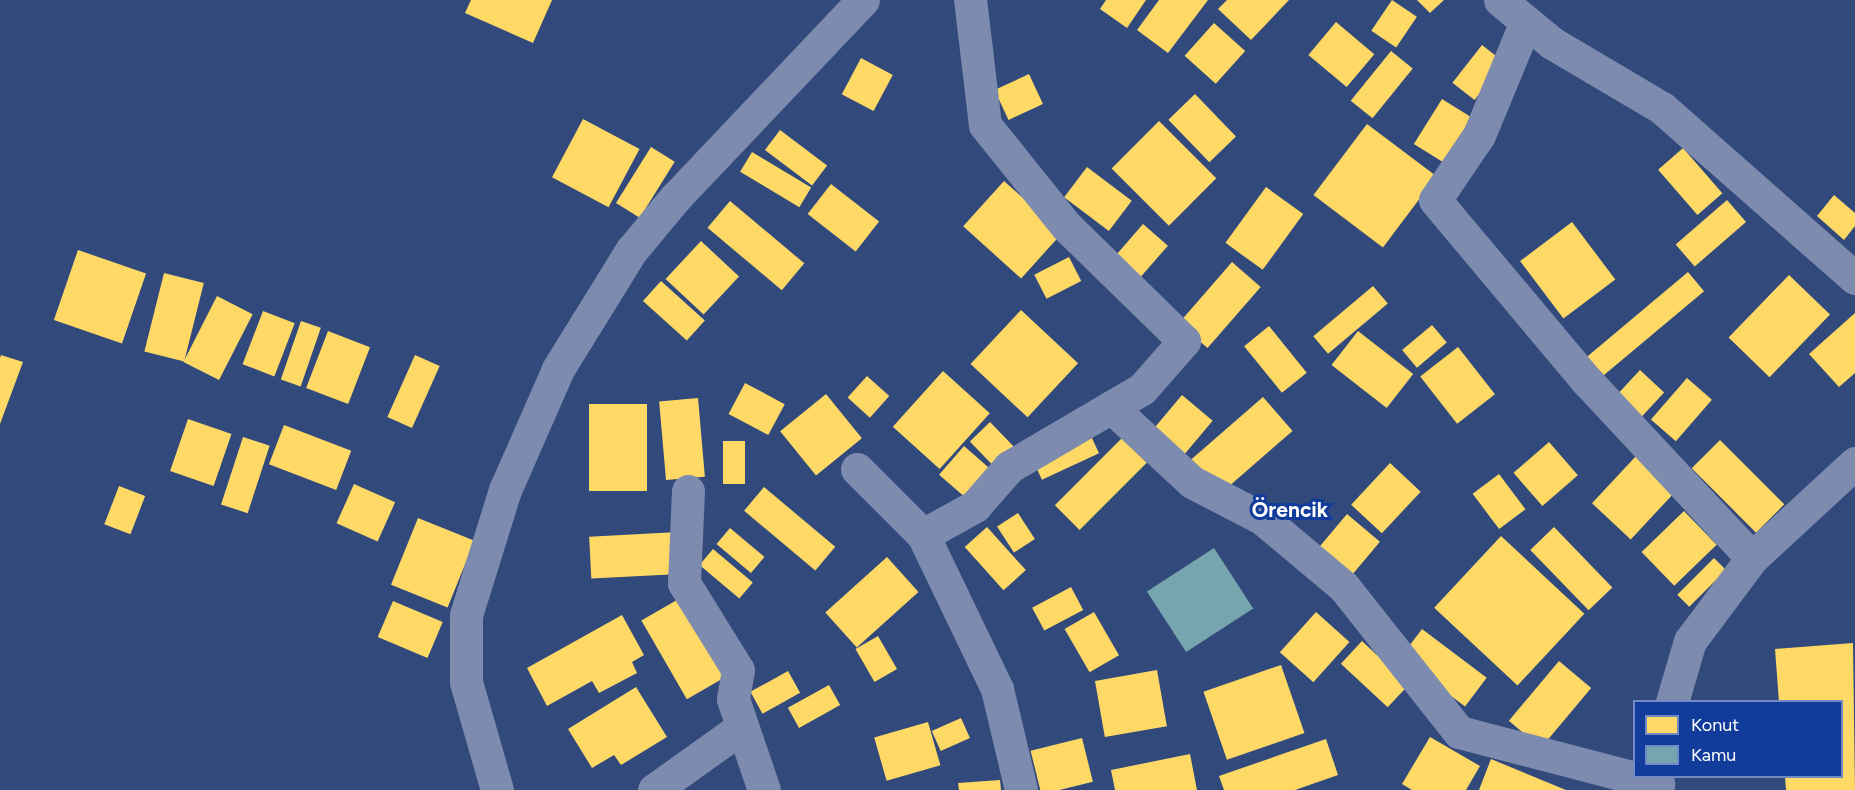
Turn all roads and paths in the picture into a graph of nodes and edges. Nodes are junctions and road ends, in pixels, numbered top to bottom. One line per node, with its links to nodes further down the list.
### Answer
1 (863, 0): 17 (street)
2 (970, 0): 6 (street)
3 (1500, 0): 4 (street)
4 (1525, 24): 5 (street); 11 (street)
5 (1855, 278)
6 (1111, 407): 10 (street); 14 (street)
7 (1855, 463): 11 (street)
8 (857, 469): 10 (street)
9 (688, 491): 13 (street)
10 (923, 535): 20 (street)
11 (1752, 558): 12 (street)
12 (1673, 700)
13 (742, 727): 18 (street); 19 (street)
14 (1633, 777)
15 (1638, 778): 16 (street)
16 (1658, 783)
17 (496, 790)
18 (654, 790)
19 (764, 790)
20 (1021, 790)

